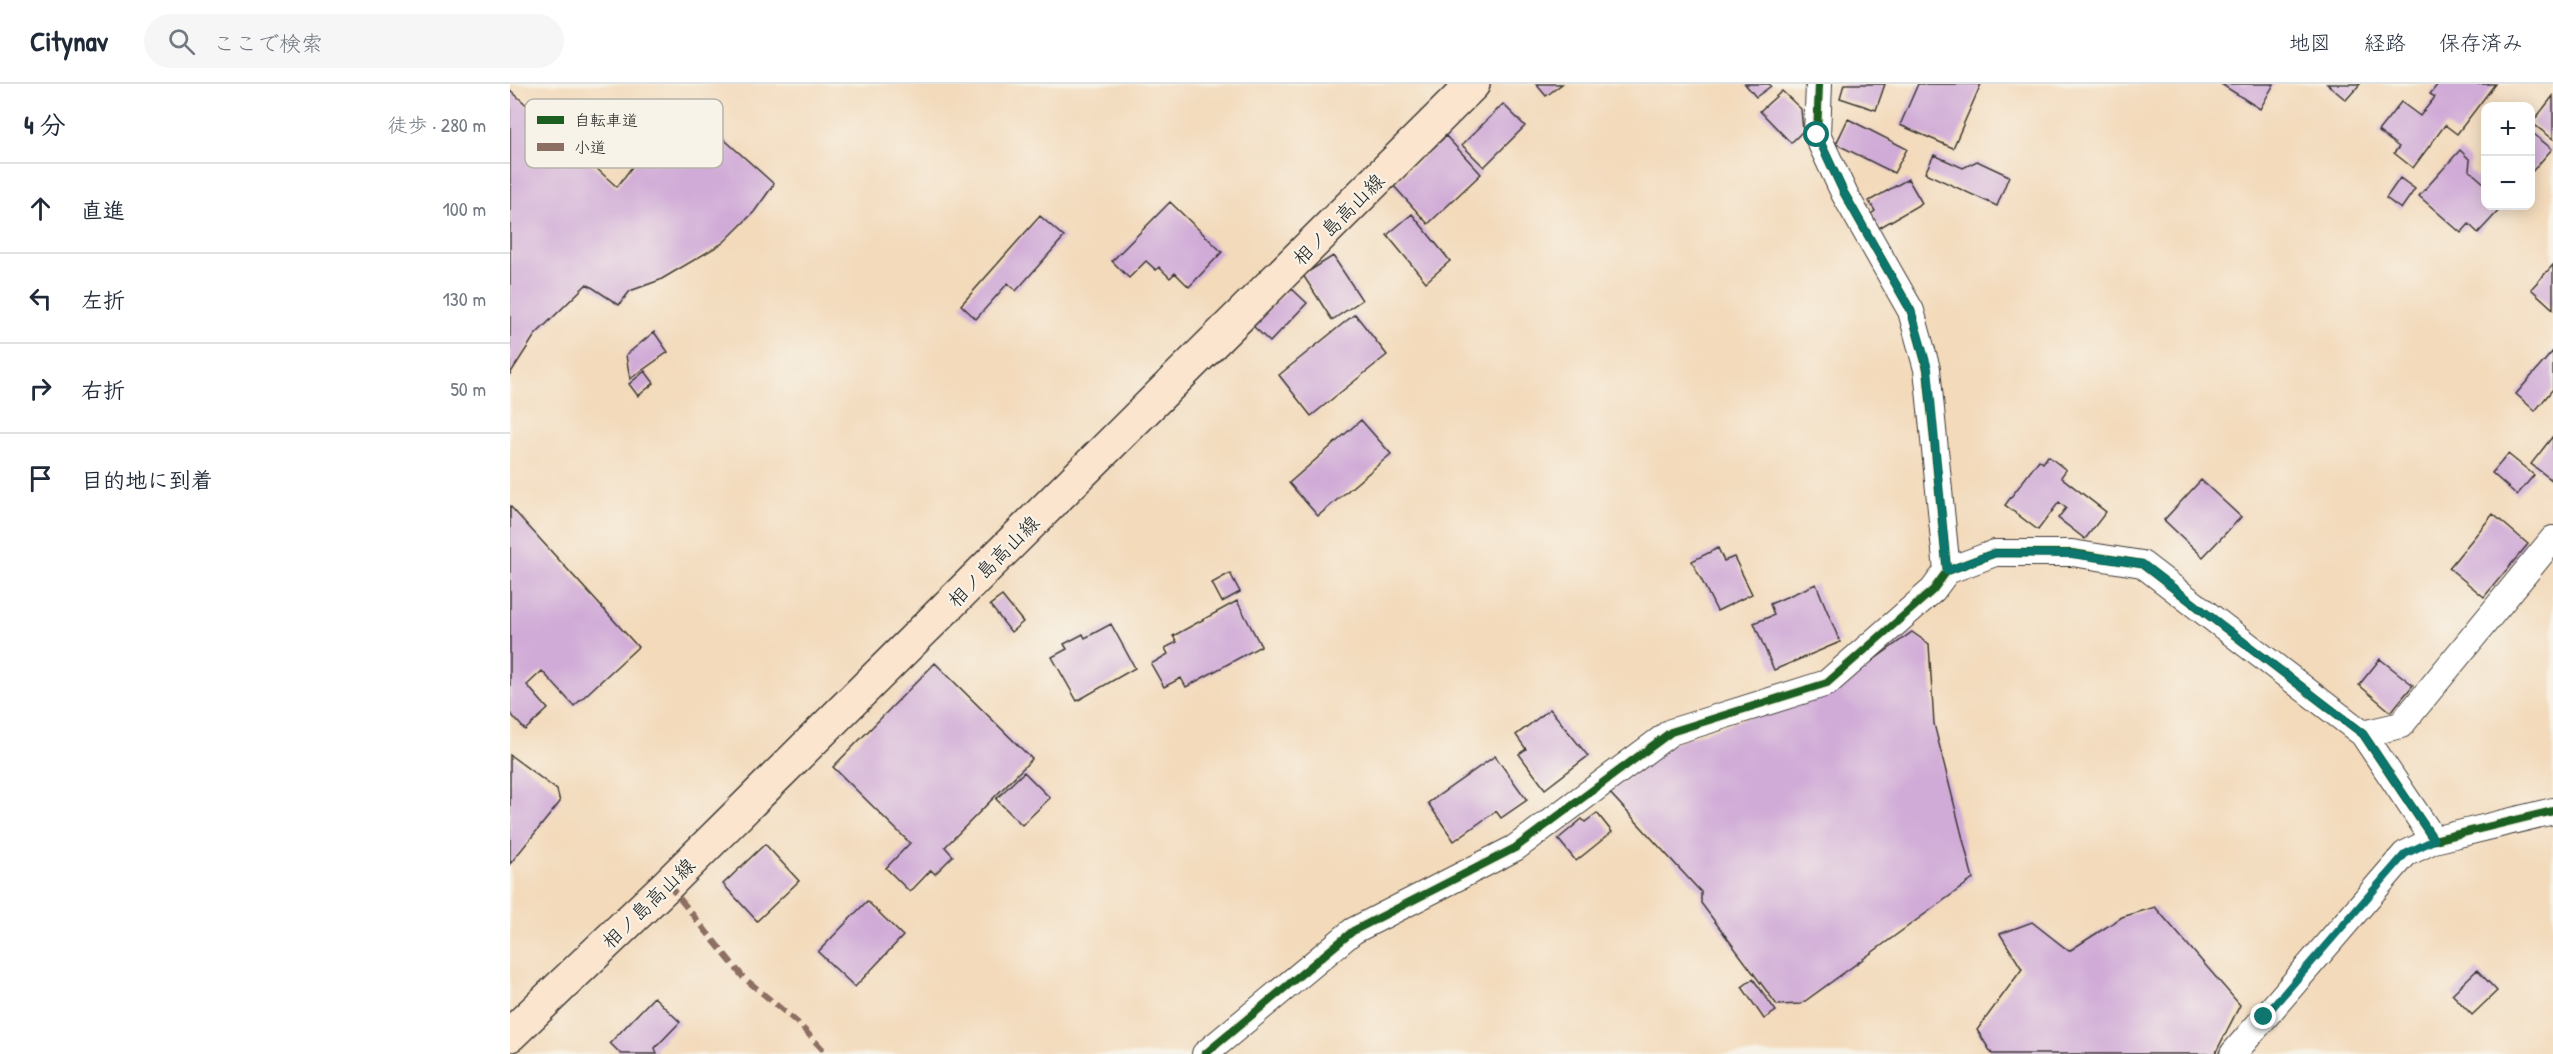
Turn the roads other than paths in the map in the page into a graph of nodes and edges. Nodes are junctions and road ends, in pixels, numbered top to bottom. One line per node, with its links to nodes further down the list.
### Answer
1 (1473, 84): 8 (main road, 相ノ島高山線)
2 (1819, 84): 4 (street)
3 (2553, 539): 5 (street)
4 (1947, 571): 5 (street); 9 (street)
5 (2363, 734): 7 (street)
6 (2553, 811): 7 (street)
7 (2434, 840): 10 (street)
8 (510, 1035)
9 (1205, 1054)
10 (2233, 1054)

